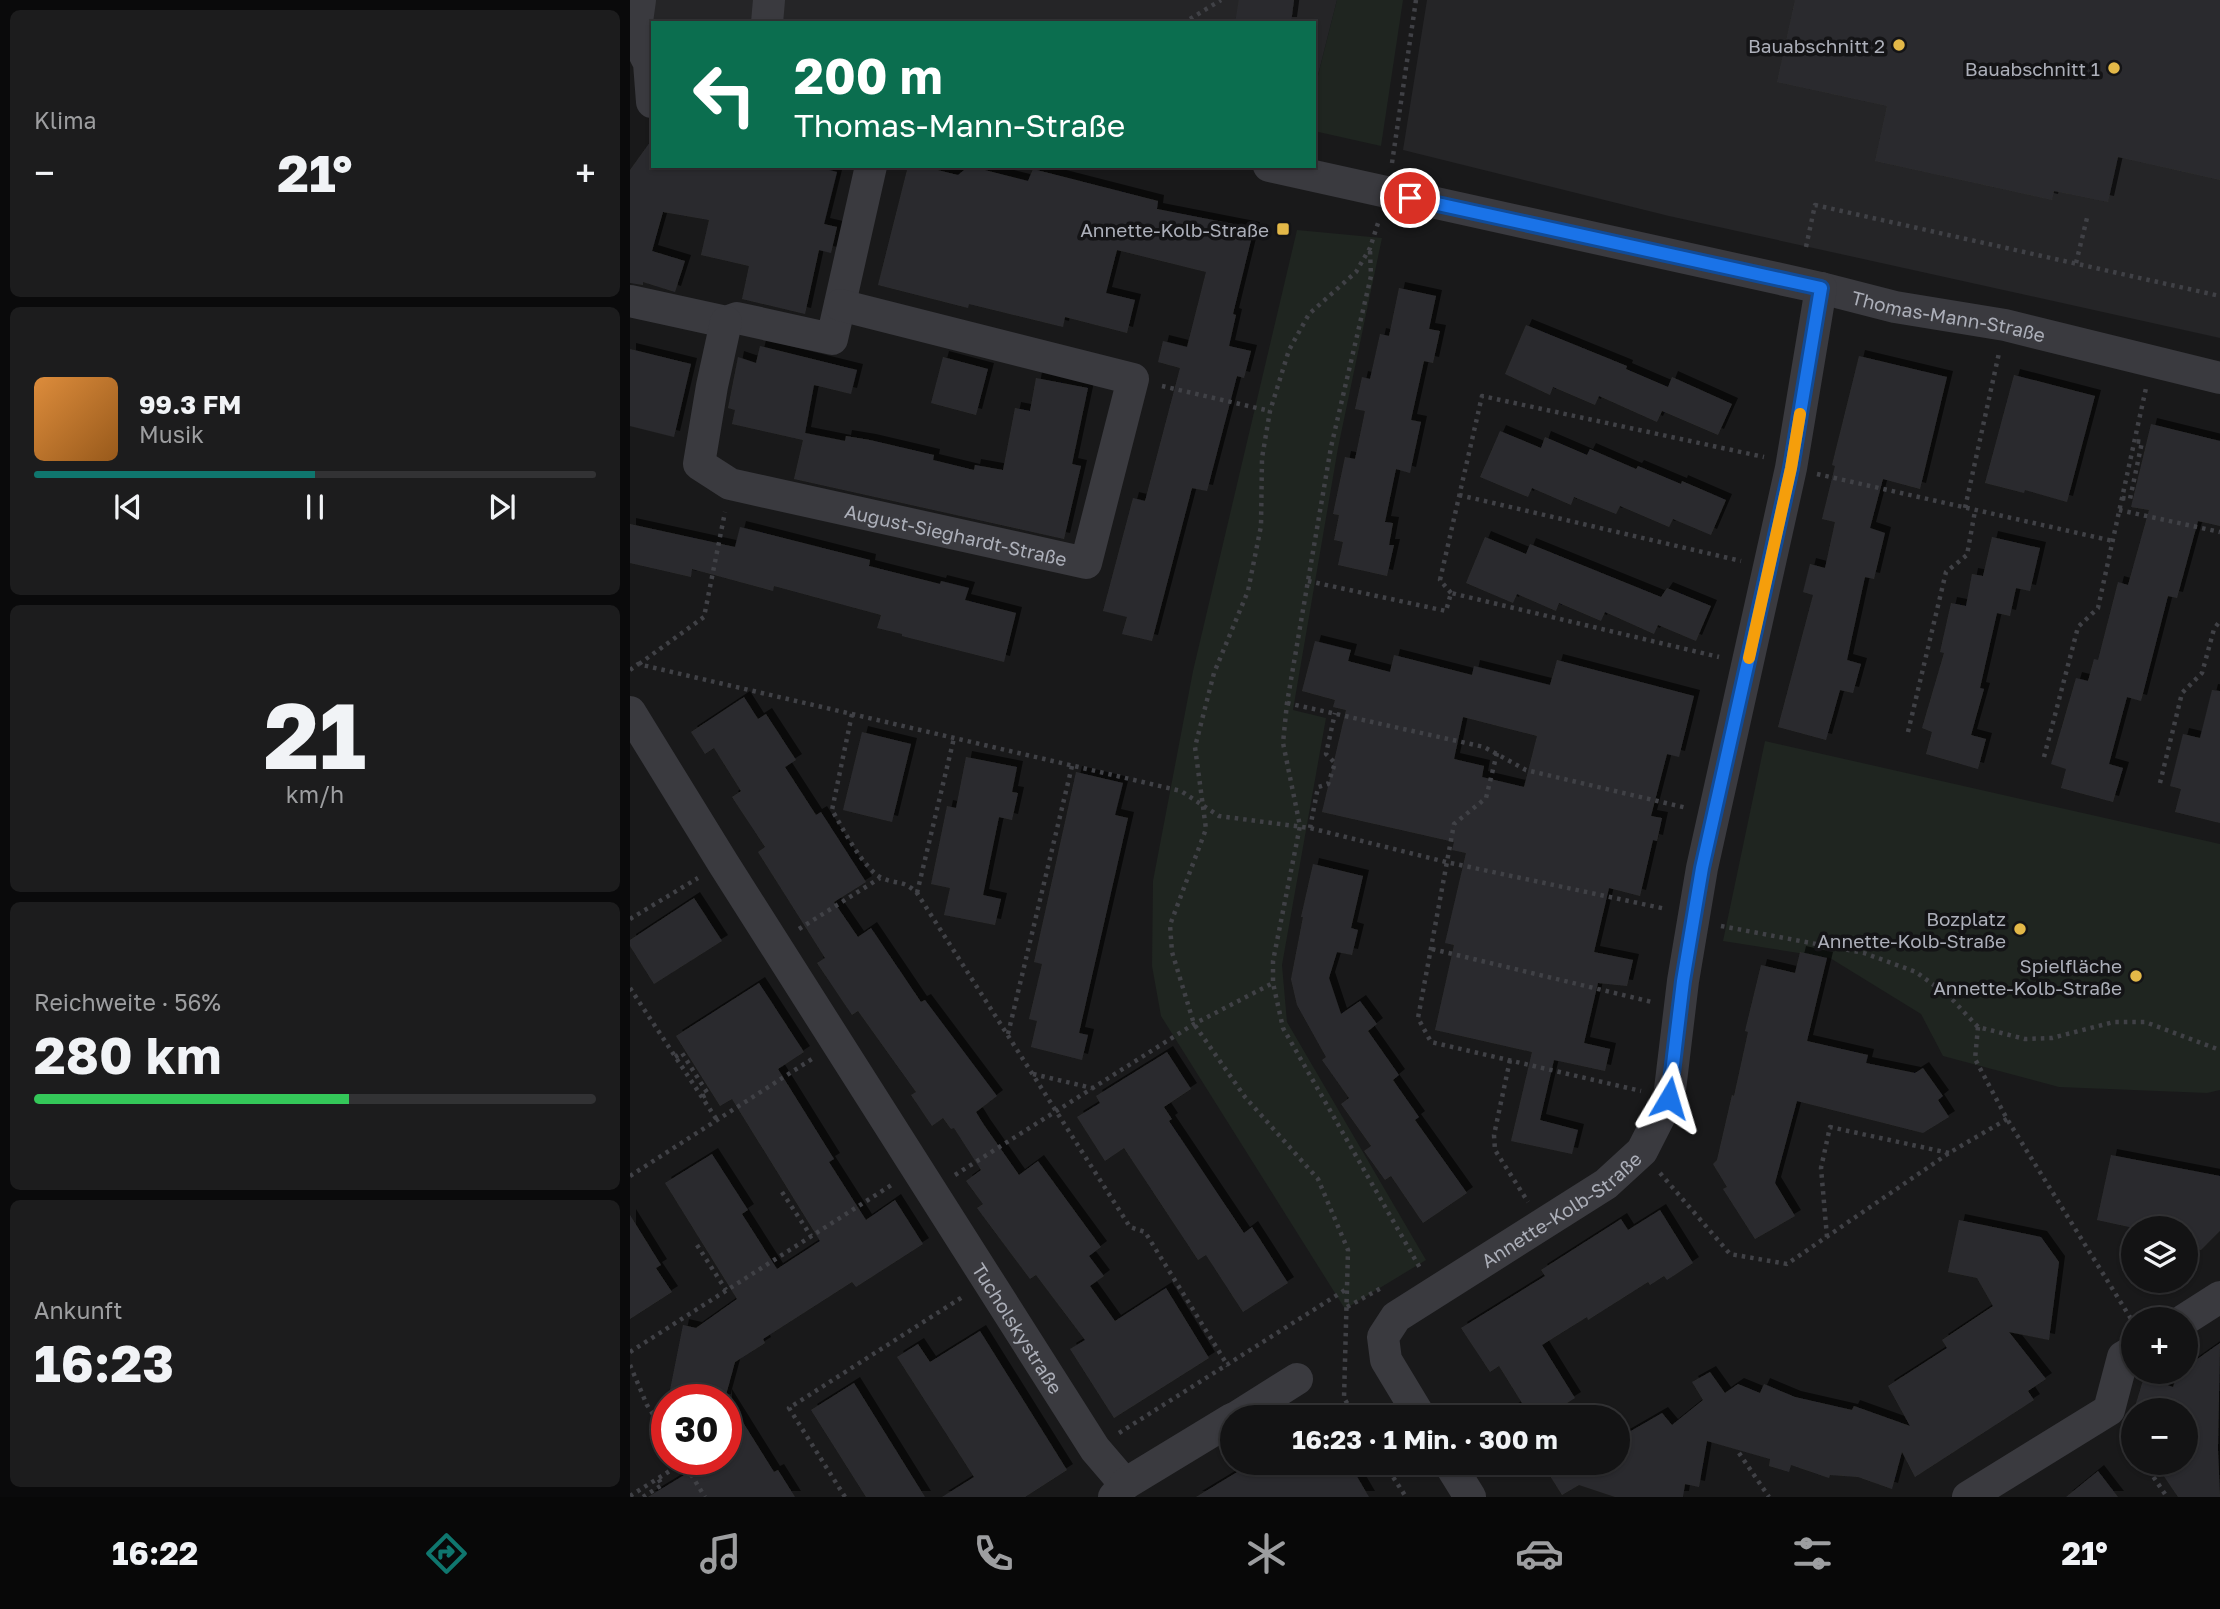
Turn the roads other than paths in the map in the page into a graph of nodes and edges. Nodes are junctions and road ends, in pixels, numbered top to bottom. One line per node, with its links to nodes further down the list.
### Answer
1 (640, 0): 4 (street)
2 (769, 0): 3 (street)
3 (767, 21)
4 (645, 102)
5 (871, 168): 9 (street)
6 (1278, 168): 7 (street, Thomas-Mann-Straße)
7 (1821, 288): 11 (street, Thomas-Mann-Straße); 18 (street, Annette-Kolb-Straße)
8 (630, 300): 10 (street)
9 (840, 305): 10 (street); 10 (street, August-Sieghardt-Straße)
10 (726, 322)
11 (2220, 378)
12 (630, 712): 21 (street, Tucholskystraße)
13 (2220, 1297): 14 (street)
14 (2198, 1311)
15 (2121, 1365): 23 (street)
16 (1297, 1379): 17 (street, Tucholskystraße)
17 (1254, 1405)
18 (1413, 1405)
19 (1220, 1426): 21 (street, Tucholskystraße)
20 (1456, 1475): 22 (street)
21 (1120, 1490)
22 (1470, 1497)
23 (1968, 1497)

